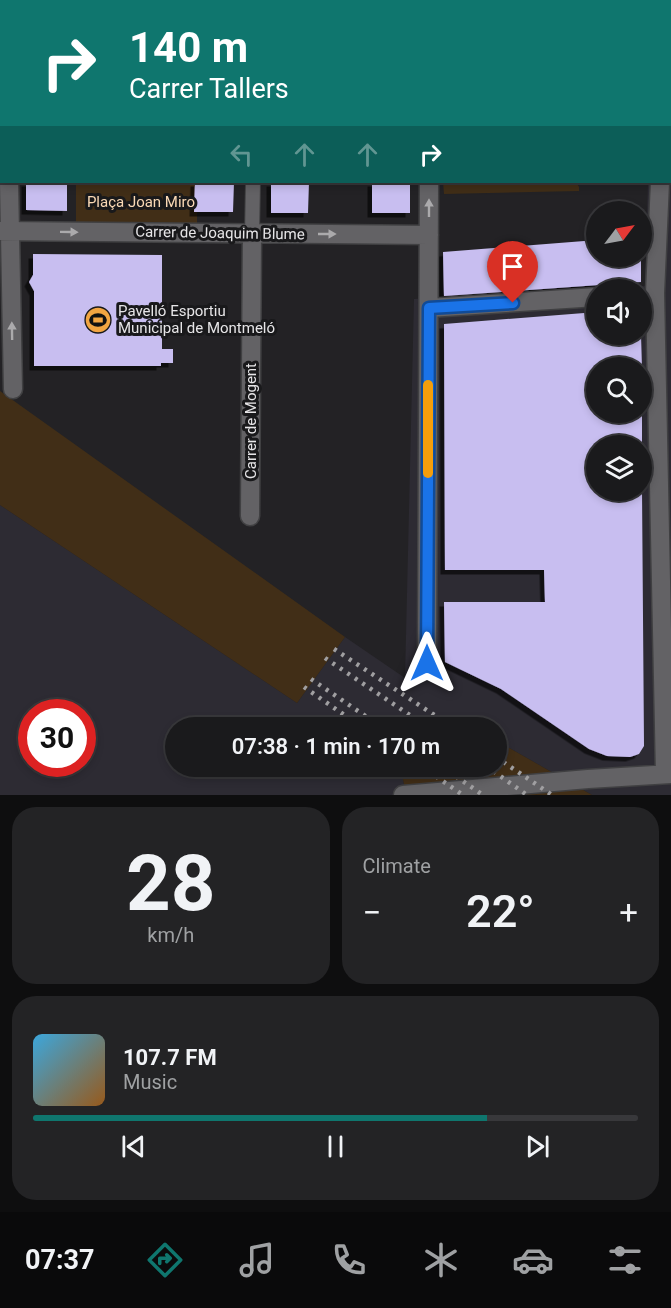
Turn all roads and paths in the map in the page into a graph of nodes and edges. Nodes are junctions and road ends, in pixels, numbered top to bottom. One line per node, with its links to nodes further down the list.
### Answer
1 (9, 183): 5 (street)
2 (253, 183): 6 (street, Carrer de Mogent)
3 (429, 183): 7 (street, one-way to 3)
4 (660, 183): 8 (street)
5 (5, 231): 6 (street, Carrer de Joaquim Blume, one-way to 6); 12 (street, one-way to 5)
6 (252, 234): 7 (street, Carrer de Joaquim Blume, one-way to 7); 13 (street, Carrer de Mogent)
7 (429, 235): 10 (street)
8 (650, 279)
9 (586, 298): 10 (street)
10 (429, 308): 14 (street)
11 (651, 345): 15 (street)
12 (7, 384)
13 (250, 516)
14 (427, 663)
15 (668, 774): 16 (street)
16 (403, 795)

